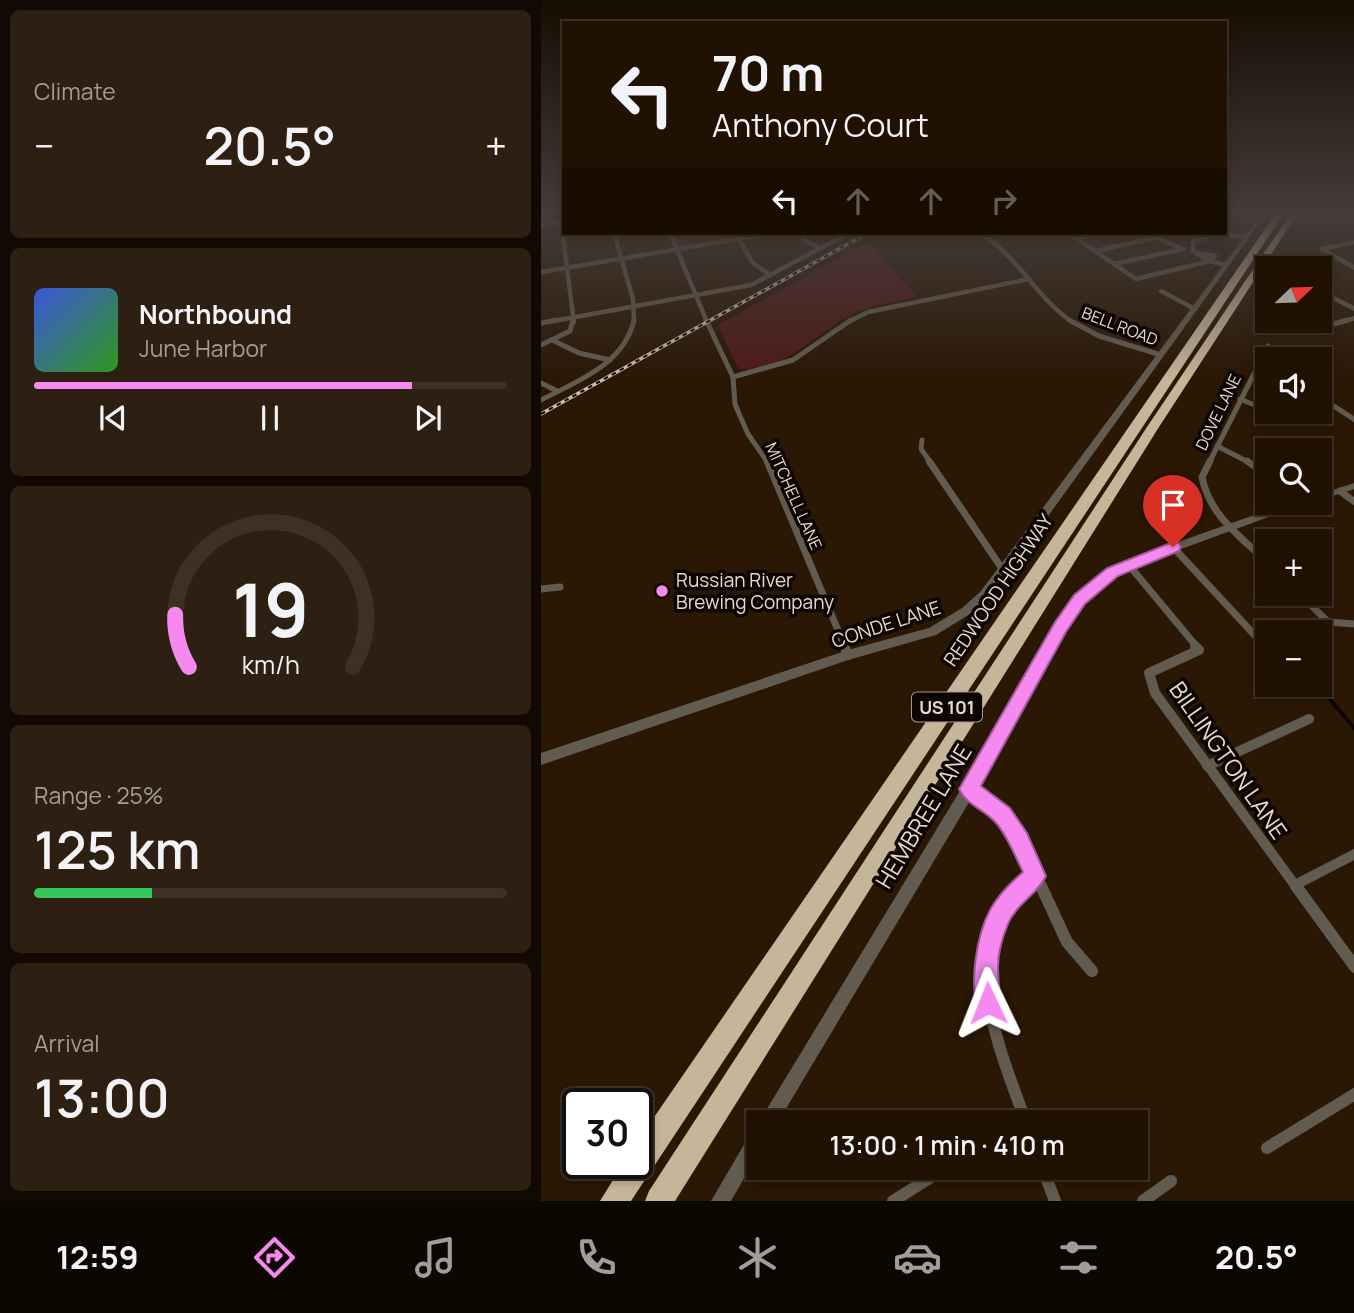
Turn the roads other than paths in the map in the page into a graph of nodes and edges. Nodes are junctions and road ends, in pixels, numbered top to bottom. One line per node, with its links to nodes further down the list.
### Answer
1 (560, 269): 13 (street)
2 (567, 269): 22 (street)
3 (624, 269): 19 (street)
4 (686, 269): 17 (street, MITCHELL LANE)
5 (762, 269): 14 (street)
6 (781, 269): 14 (street)
7 (1020, 269): 15 (street, BELL ROAD)
8 (1121, 269): 9 (street)
9 (1187, 269)
10 (1215, 269): 20 (street, CONDE LANE)
11 (1242, 269): 75 (highway, REDWOOD HIGHWAY / US 101)
12 (1257, 269): 76 (highway, US 101)
13 (541, 272)
14 (770, 275): 17 (street)
15 (1029, 279): 28 (street, BELL ROAD); 31 (street)
16 (1161, 291): 20 (street)
17 (696, 293): 19 (street); 31 (street, MITCHELL LANE)
18 (1332, 297): 21 (street)
19 (634, 305): 22 (street); 29 (street)
20 (1195, 309): 28 (street, CONDE LANE)
21 (1354, 309)
22 (573, 317): 24 (street); 26 (street)
23 (1354, 318): 25 (street)
24 (541, 323)
25 (1332, 324)
26 (552, 340): 27 (street); 29 (street)
27 (541, 345)
28 (1161, 355): 51 (street, CONDE LANE)
29 (610, 360): 33 (street)
30 (1255, 369): 34 (street, DOVE LANE)
31 (733, 377): 57 (street, MITCHELL LANE)
32 (541, 383): 33 (street)
33 (557, 391): 35 (street)
34 (1240, 399): 36 (street); 40 (street, DOVE LANE)
35 (541, 400)
36 (1255, 405)
37 (1332, 405): 38 (street)
38 (1354, 420)
39 (922, 440): 51 (street)
40 (1217, 446): 41 (street); 47 (street, DOVE LANE)
41 (1255, 467)
42 (1354, 486): 43 (street)
43 (1340, 491): 44 (street); 45 (street)
44 (1332, 493)
45 (1354, 502)
46 (1263, 515): 47 (street, HEMBREE LANE)
47 (1231, 526): 48 (street, HEMBREE LANE); 49 (street)
48 (1173, 547): 50 (street, HEMBREE LANE); 56 (street)
49 (1255, 550)
50 (1128, 564): 60 (street, BILLINGTON LANE); 61 (street, HEMBREE LANE)
51 (1003, 570): 57 (street, CONDE LANE)
52 (560, 587): 53 (street)
53 (541, 589)
54 (1312, 606): 55 (street)
55 (1354, 624)
56 (1255, 636)
57 (848, 655): 59 (street, CONDE LANE)
58 (1309, 719): 60 (street)
59 (541, 759)
60 (1207, 766): 64 (street, BILLINGTON LANE)
61 (969, 789): 63 (street); 68 (street, HEMBREE LANE)
62 (1354, 854): 64 (street)
63 (1035, 876): 66 (street); 69 (street)
64 (1295, 886): 65 (street, BILLINGTON LANE)
65 (1354, 967)
66 (1092, 971)
67 (1354, 1094): 70 (street)
68 (774, 1110)
69 (1020, 1110)
70 (1267, 1148)
71 (746, 1157): 77 (street)
72 (926, 1180): 78 (street)
73 (1048, 1180): 79 (street)
74 (1171, 1181): 80 (street)
75 (614, 1201)
76 (659, 1201)
77 (719, 1201)
78 (893, 1201)
79 (1055, 1201)
80 (1143, 1201)

